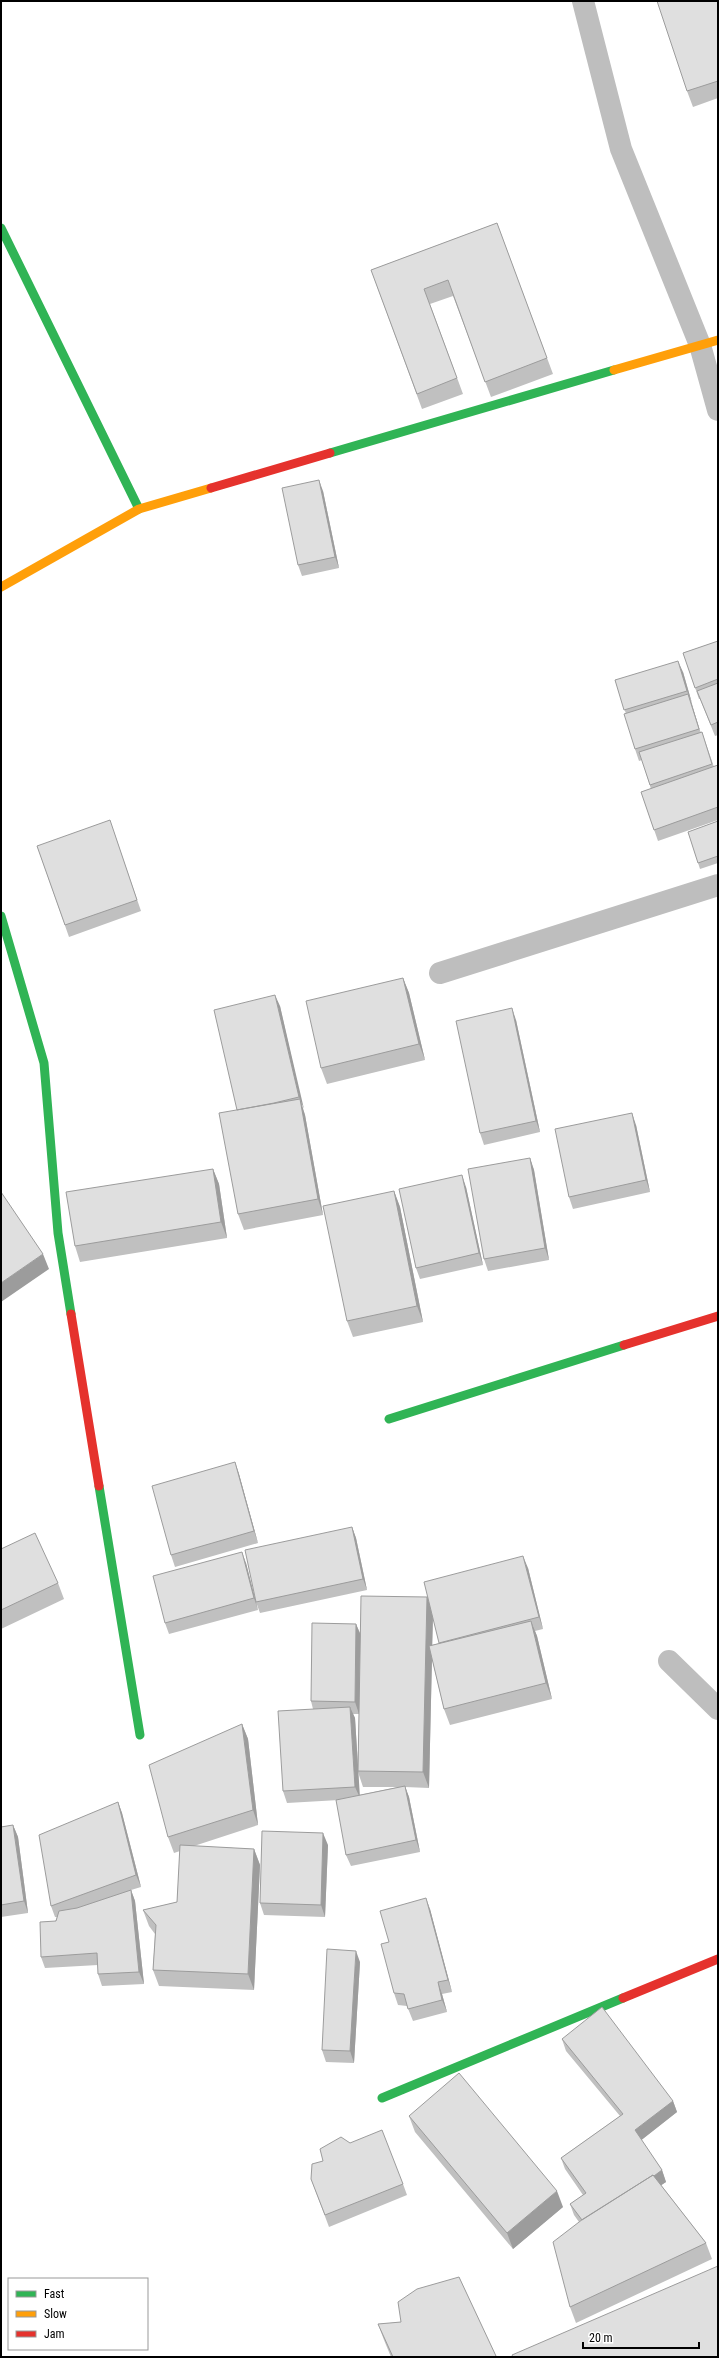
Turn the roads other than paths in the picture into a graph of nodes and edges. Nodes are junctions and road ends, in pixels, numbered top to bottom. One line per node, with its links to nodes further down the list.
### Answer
1 (583, 1): 3 (street)
2 (1, 228): 5 (street)
3 (709, 342): 4 (street); 5 (street)
4 (718, 410)
5 (139, 508): 6 (street)
6 (1, 587)
7 (718, 885): 9 (street)
8 (1, 916): 14 (street)
9 (440, 973)
10 (718, 1316): 11 (street)
11 (389, 1419)
12 (669, 1661): 13 (street)
13 (718, 1709)
14 (140, 1735)
15 (718, 1959): 16 (street)
16 (382, 2098)

